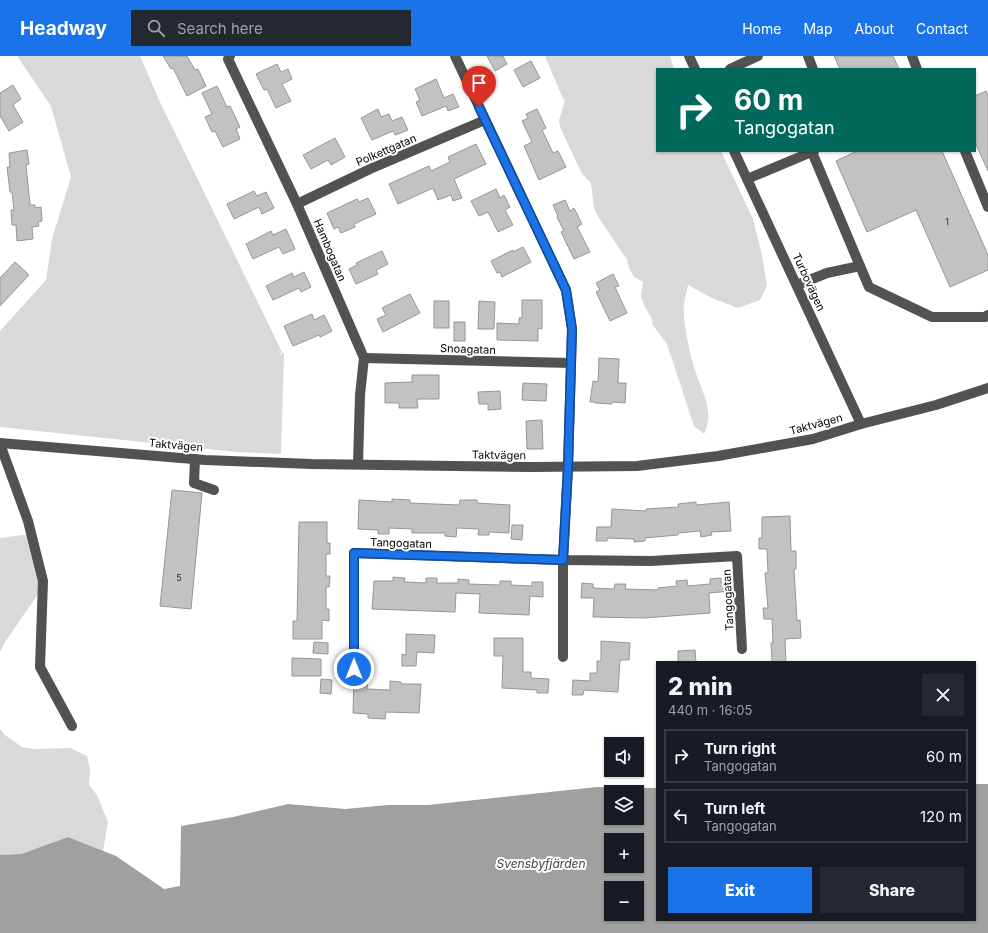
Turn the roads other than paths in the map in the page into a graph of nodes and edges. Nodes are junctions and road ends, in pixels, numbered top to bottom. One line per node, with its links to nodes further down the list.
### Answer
1 (230, 56): 17 (street, Hambogatan)
2 (455, 56): 11 (street)
3 (688, 56): 7 (street)
4 (758, 56): 8 (street)
5 (808, 56): 9 (street)
6 (912, 56): 10 (street)
7 (694, 68)
8 (732, 68)
9 (813, 68)
10 (918, 68)
11 (485, 120): 17 (street, Polkettgatan); 23 (street)
12 (734, 152): 16 (street, Turbovägen)
13 (811, 152): 16 (street)
14 (813, 152): 19 (street)
15 (964, 152): 18 (street)
16 (747, 179): 20 (street, Turbovägen)
17 (297, 204): 22 (street, Hambogatan)
18 (988, 207)
19 (860, 266): 20 (street); 21 (street)
20 (797, 285): 25 (street, Turbovägen)
21 (988, 315)
22 (364, 358): 23 (street, Snoagatan); 28 (street, Hambogatan)
23 (571, 363): 29 (street)
24 (988, 388): 25 (street, Taktvägen)
25 (861, 424): 29 (street, Taktvägen)
26 (0, 443): 27 (street, Taktvägen); 35 (street, Taktvägen)
27 (195, 459): 28 (street, Taktvägen); 30 (street)
28 (358, 464): 29 (street, Taktvägen)
29 (568, 467): 31 (street)
30 (214, 490)
31 (563, 560): 32 (street, Tangogatan); 33 (street); 34 (street, Tangogatan)
32 (742, 649)
33 (563, 658)
34 (354, 669)
35 (72, 726)

